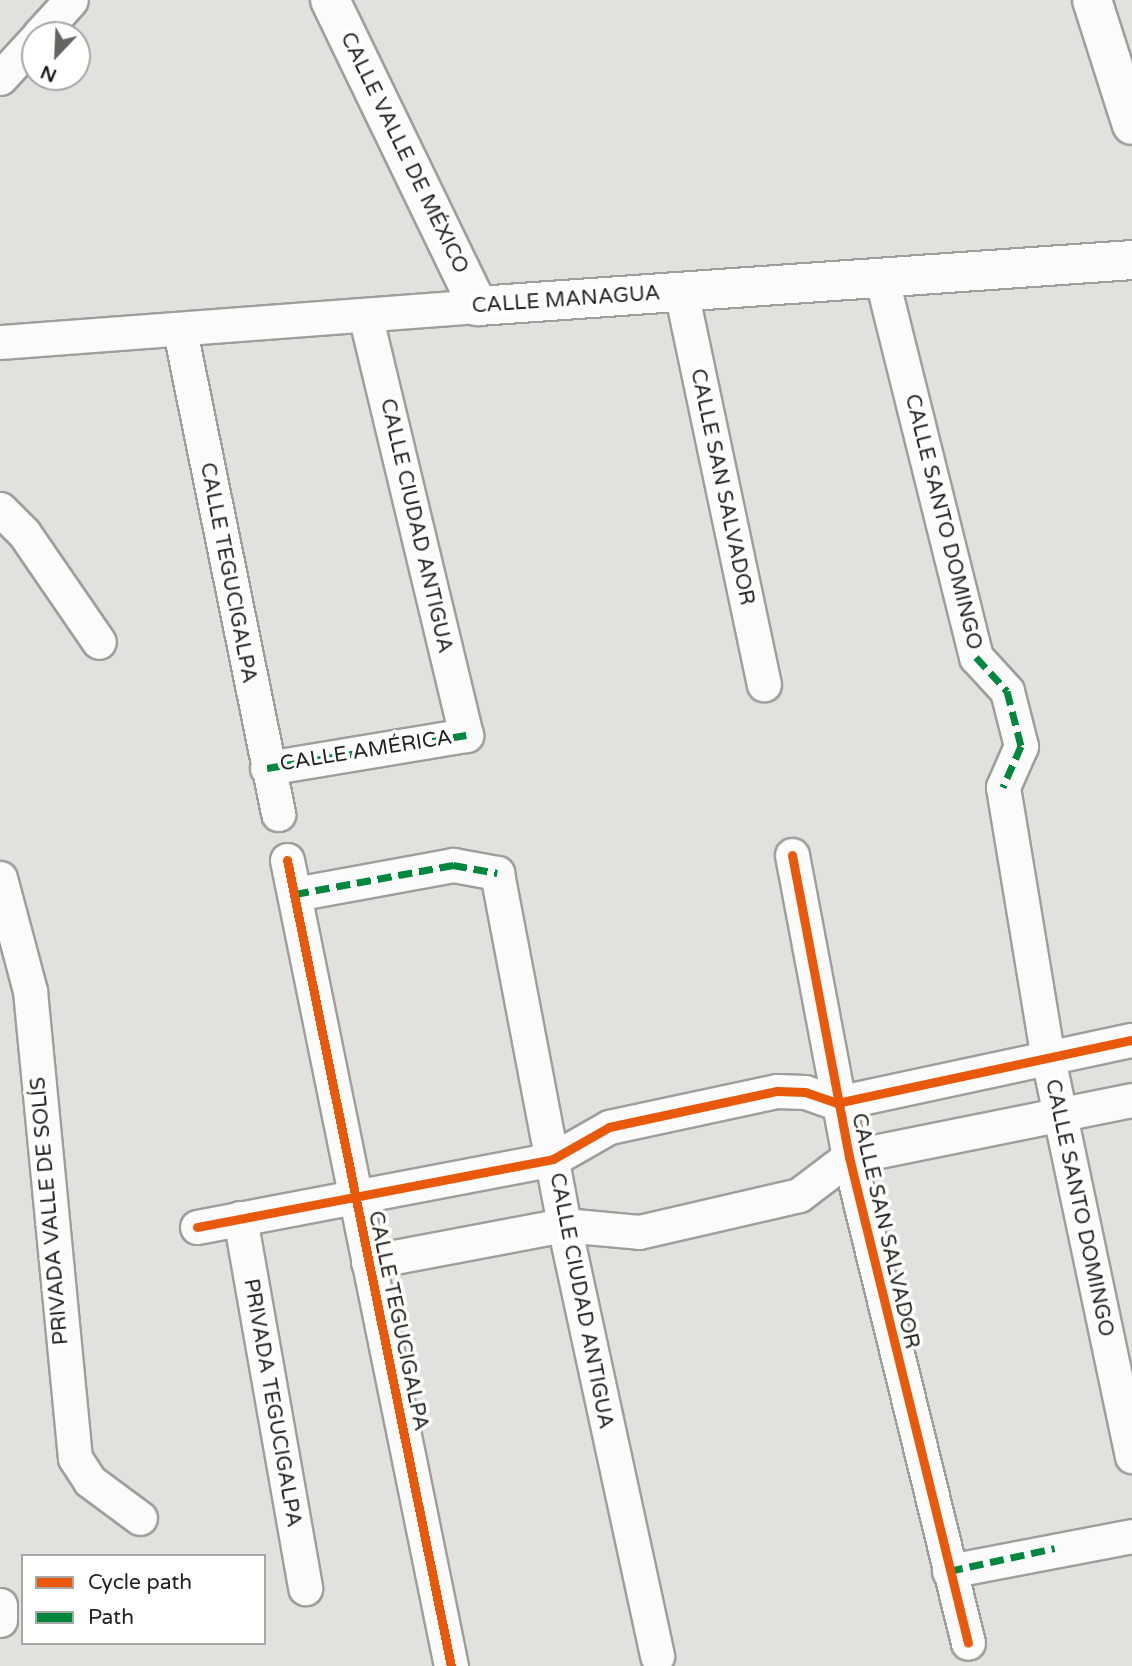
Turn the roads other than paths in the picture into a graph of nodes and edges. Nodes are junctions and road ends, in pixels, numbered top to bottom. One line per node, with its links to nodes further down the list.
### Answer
1 (71, 0): 4 (street)
2 (330, 0): 11 (main road, CALLE VALLE DE MÉXICO)
3 (1092, 0): 7 (main road)
4 (52, 21)
5 (21, 55): 6 (street)
6 (0, 78)
7 (1132, 125)
8 (1132, 260): 9 (main road, CALLE MANAGUA)
9 (881, 276): 10 (main road, CALLE MANAGUA); 26 (street, CALLE SANTO DOMINGO)
10 (681, 291): 11 (main road, CALLE MANAGUA); 17 (street, CALLE SAN SALVADOR)
11 (478, 306): 12 (street, CALLE MANAGUA)
12 (366, 317): 13 (street, CALLE MANAGUA); 18 (street, CALLE CIUDAD ANTIGUA)
13 (180, 331): 14 (street, CALLE MANAGUA); 19 (street, CALLE TEGUCIGALPA)
14 (0, 342)
15 (0, 509): 16 (street)
16 (99, 642)
17 (764, 684)
18 (466, 735): 19 (street, CALLE AMÉRICA)
19 (267, 768): 20 (street, CALLE TEGUCIGALPA)
20 (278, 814)
21 (792, 855): 28 (street, CALLE SAN SALVADOR)
22 (287, 860): 24 (street, CALLE TEGUCIGALPA)
23 (0, 878): 38 (street, PRIVADA VALLE DE SOLÍS)
24 (295, 894): 31 (street, CALLE CIUDAD ANTIGUA); 32 (street, CALLE TEGUCIGALPA)
25 (1132, 1041): 26 (street)
26 (1048, 1058): 28 (street); 29 (street, CALLE SANTO DOMINGO)
27 (1132, 1100): 29 (street)
28 (837, 1103): 30 (street, CALLE SAN SALVADOR); 31 (street)
29 (1060, 1114): 30 (street); 37 (street, CALLE SANTO DOMINGO)
30 (849, 1157): 34 (street); 40 (street, CALLE SAN SALVADOR)
31 (553, 1159): 32 (street); 34 (street, CALLE CIUDAD ANTIGUA)
32 (354, 1195): 33 (street); 36 (street, CALLE TEGUCIGALPA)
33 (240, 1218): 35 (street); 41 (street, PRIVADA TEGUCIGALPA)
34 (564, 1225): 36 (street); 45 (street, CALLE CIUDAD ANTIGUA)
35 (197, 1227)
36 (368, 1262): 46 (street, CALLE TEGUCIGALPA)
37 (1132, 1456)
38 (140, 1518)
39 (1132, 1536): 40 (street)
40 (949, 1571): 44 (street, CALLE SAN SALVADOR)
41 (304, 1588)
42 (0, 1605): 43 (street)
43 (0, 1620)
44 (968, 1643)
45 (657, 1656)
46 (451, 1666)

